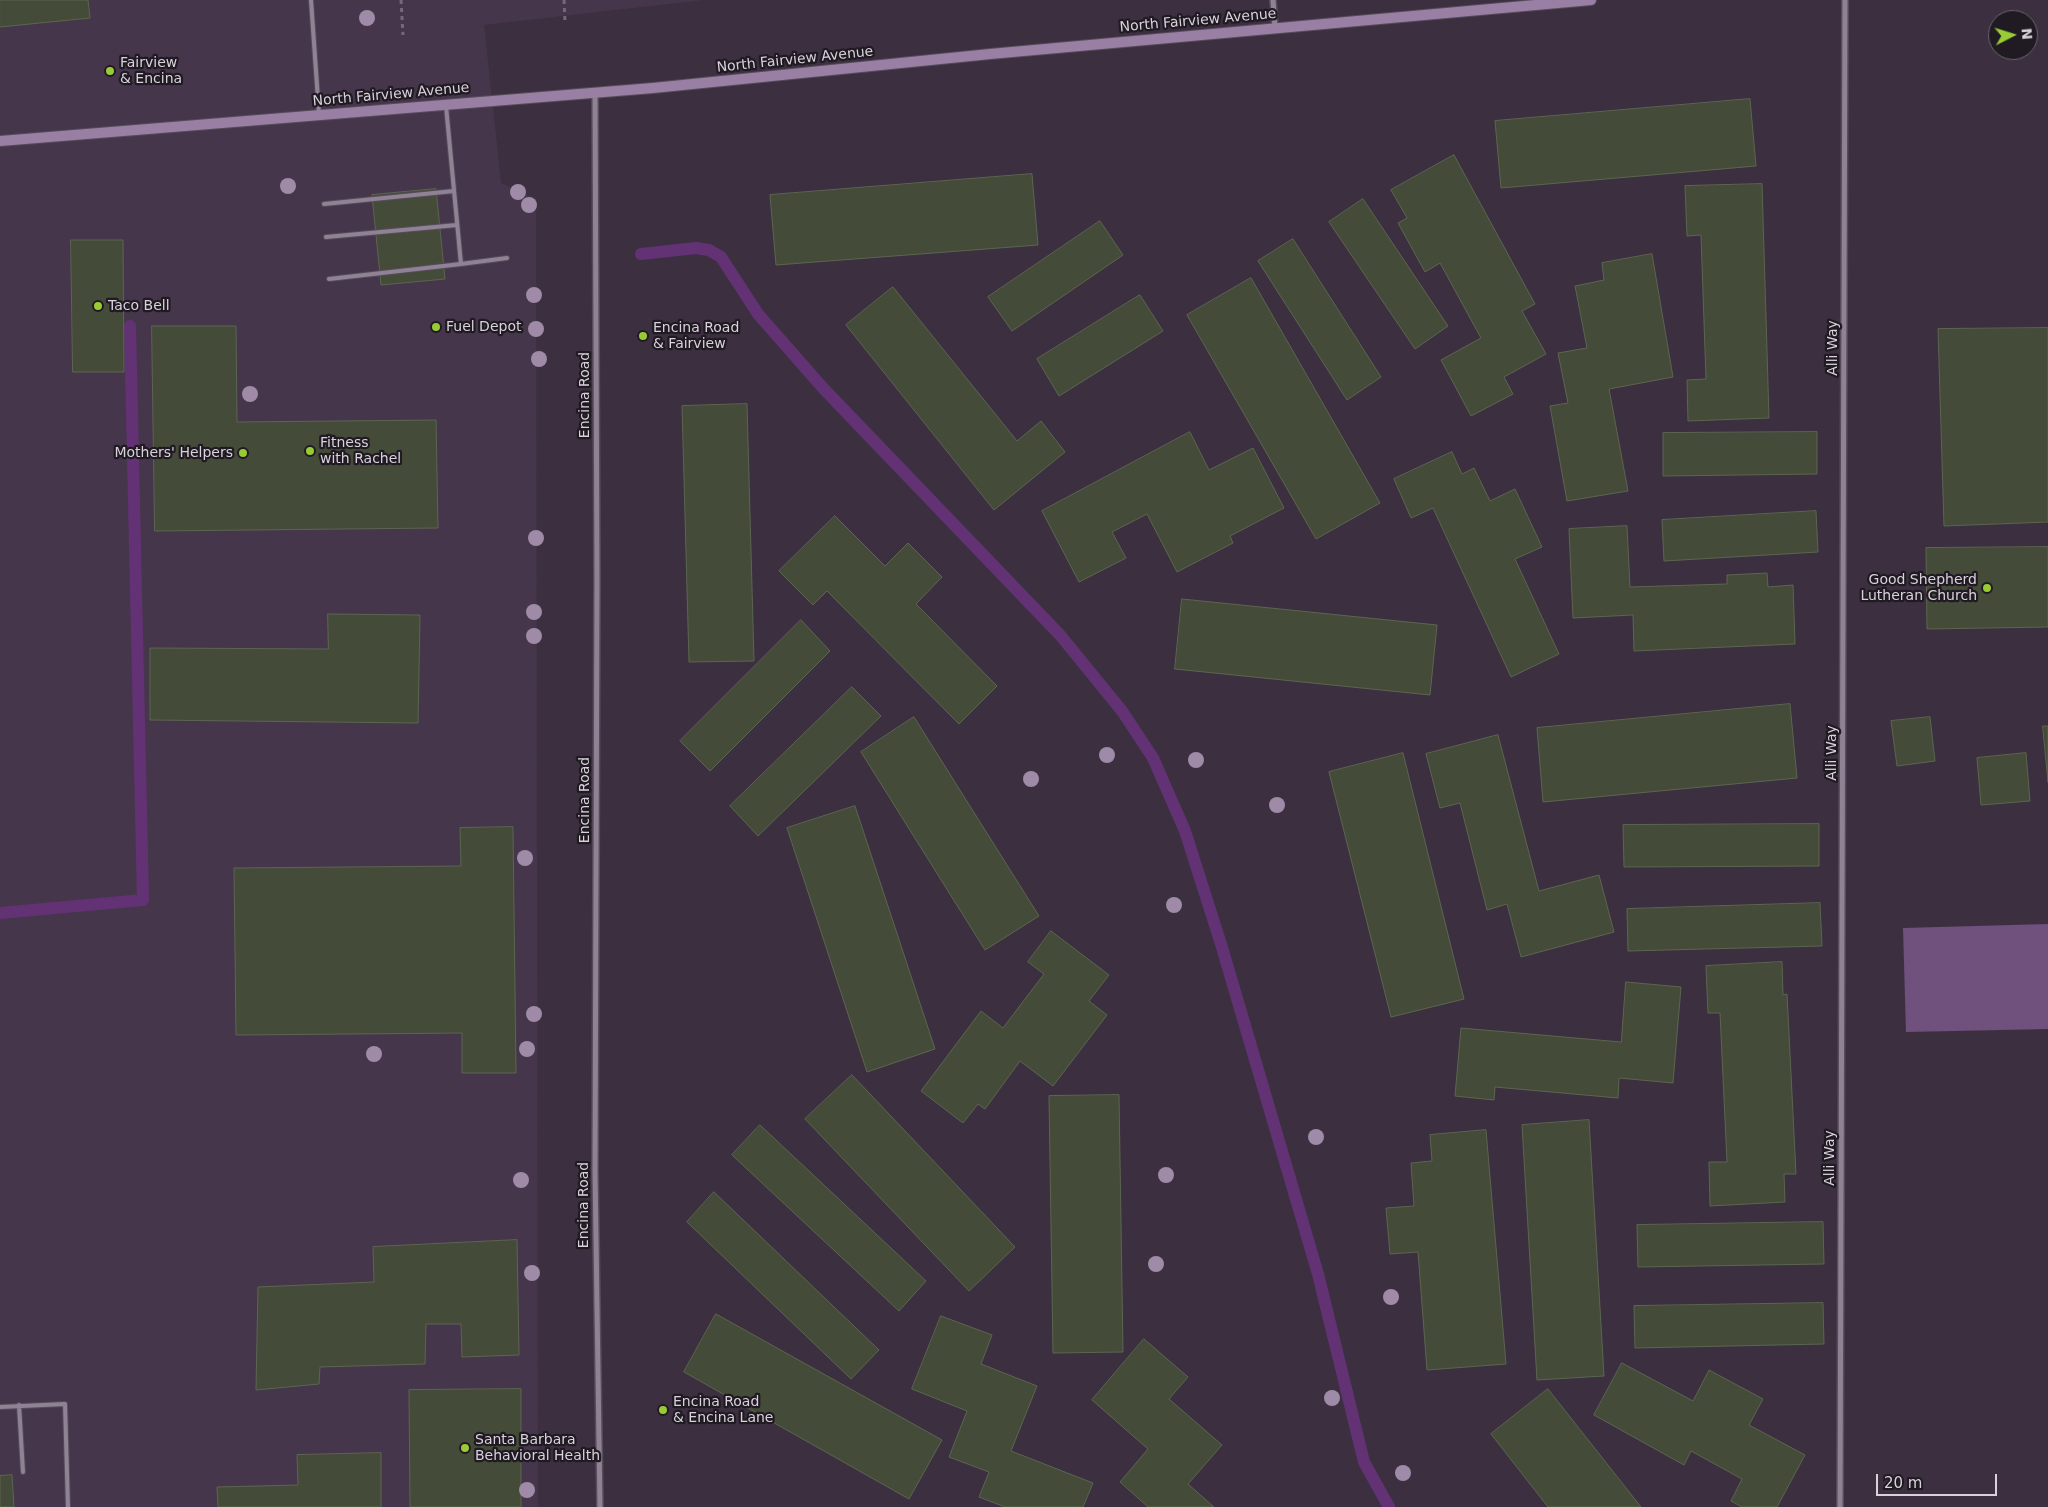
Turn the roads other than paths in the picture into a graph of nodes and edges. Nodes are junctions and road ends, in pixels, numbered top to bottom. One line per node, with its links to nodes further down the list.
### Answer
1 (311, 0): 8 (lane)
2 (1273, 0): 5 (street)
3 (1591, 0): 5 (main road, North Fairview Avenue)
4 (1845, 0): 22 (street, Alli Way)
5 (1275, 28): 6 (main road, North Fairview Avenue)
6 (595, 93): 7 (main road, North Fairview Avenue); 21 (street, Encina Road)
7 (446, 104): 8 (main road, North Fairview Avenue); 10 (lane)
8 (319, 114): 9 (main road, North Fairview Avenue)
9 (0, 141)
10 (454, 191): 11 (lane); 12 (lane)
11 (324, 204)
12 (457, 225): 13 (lane); 15 (lane)
13 (326, 237)
14 (507, 258): 15 (lane)
15 (462, 264): 16 (lane)
16 (329, 279)
17 (19, 1405): 18 (lane); 19 (lane); 20 (lane)
18 (0, 1407)
19 (23, 1472)
20 (68, 1507)
21 (600, 1507)
22 (1840, 1507)

